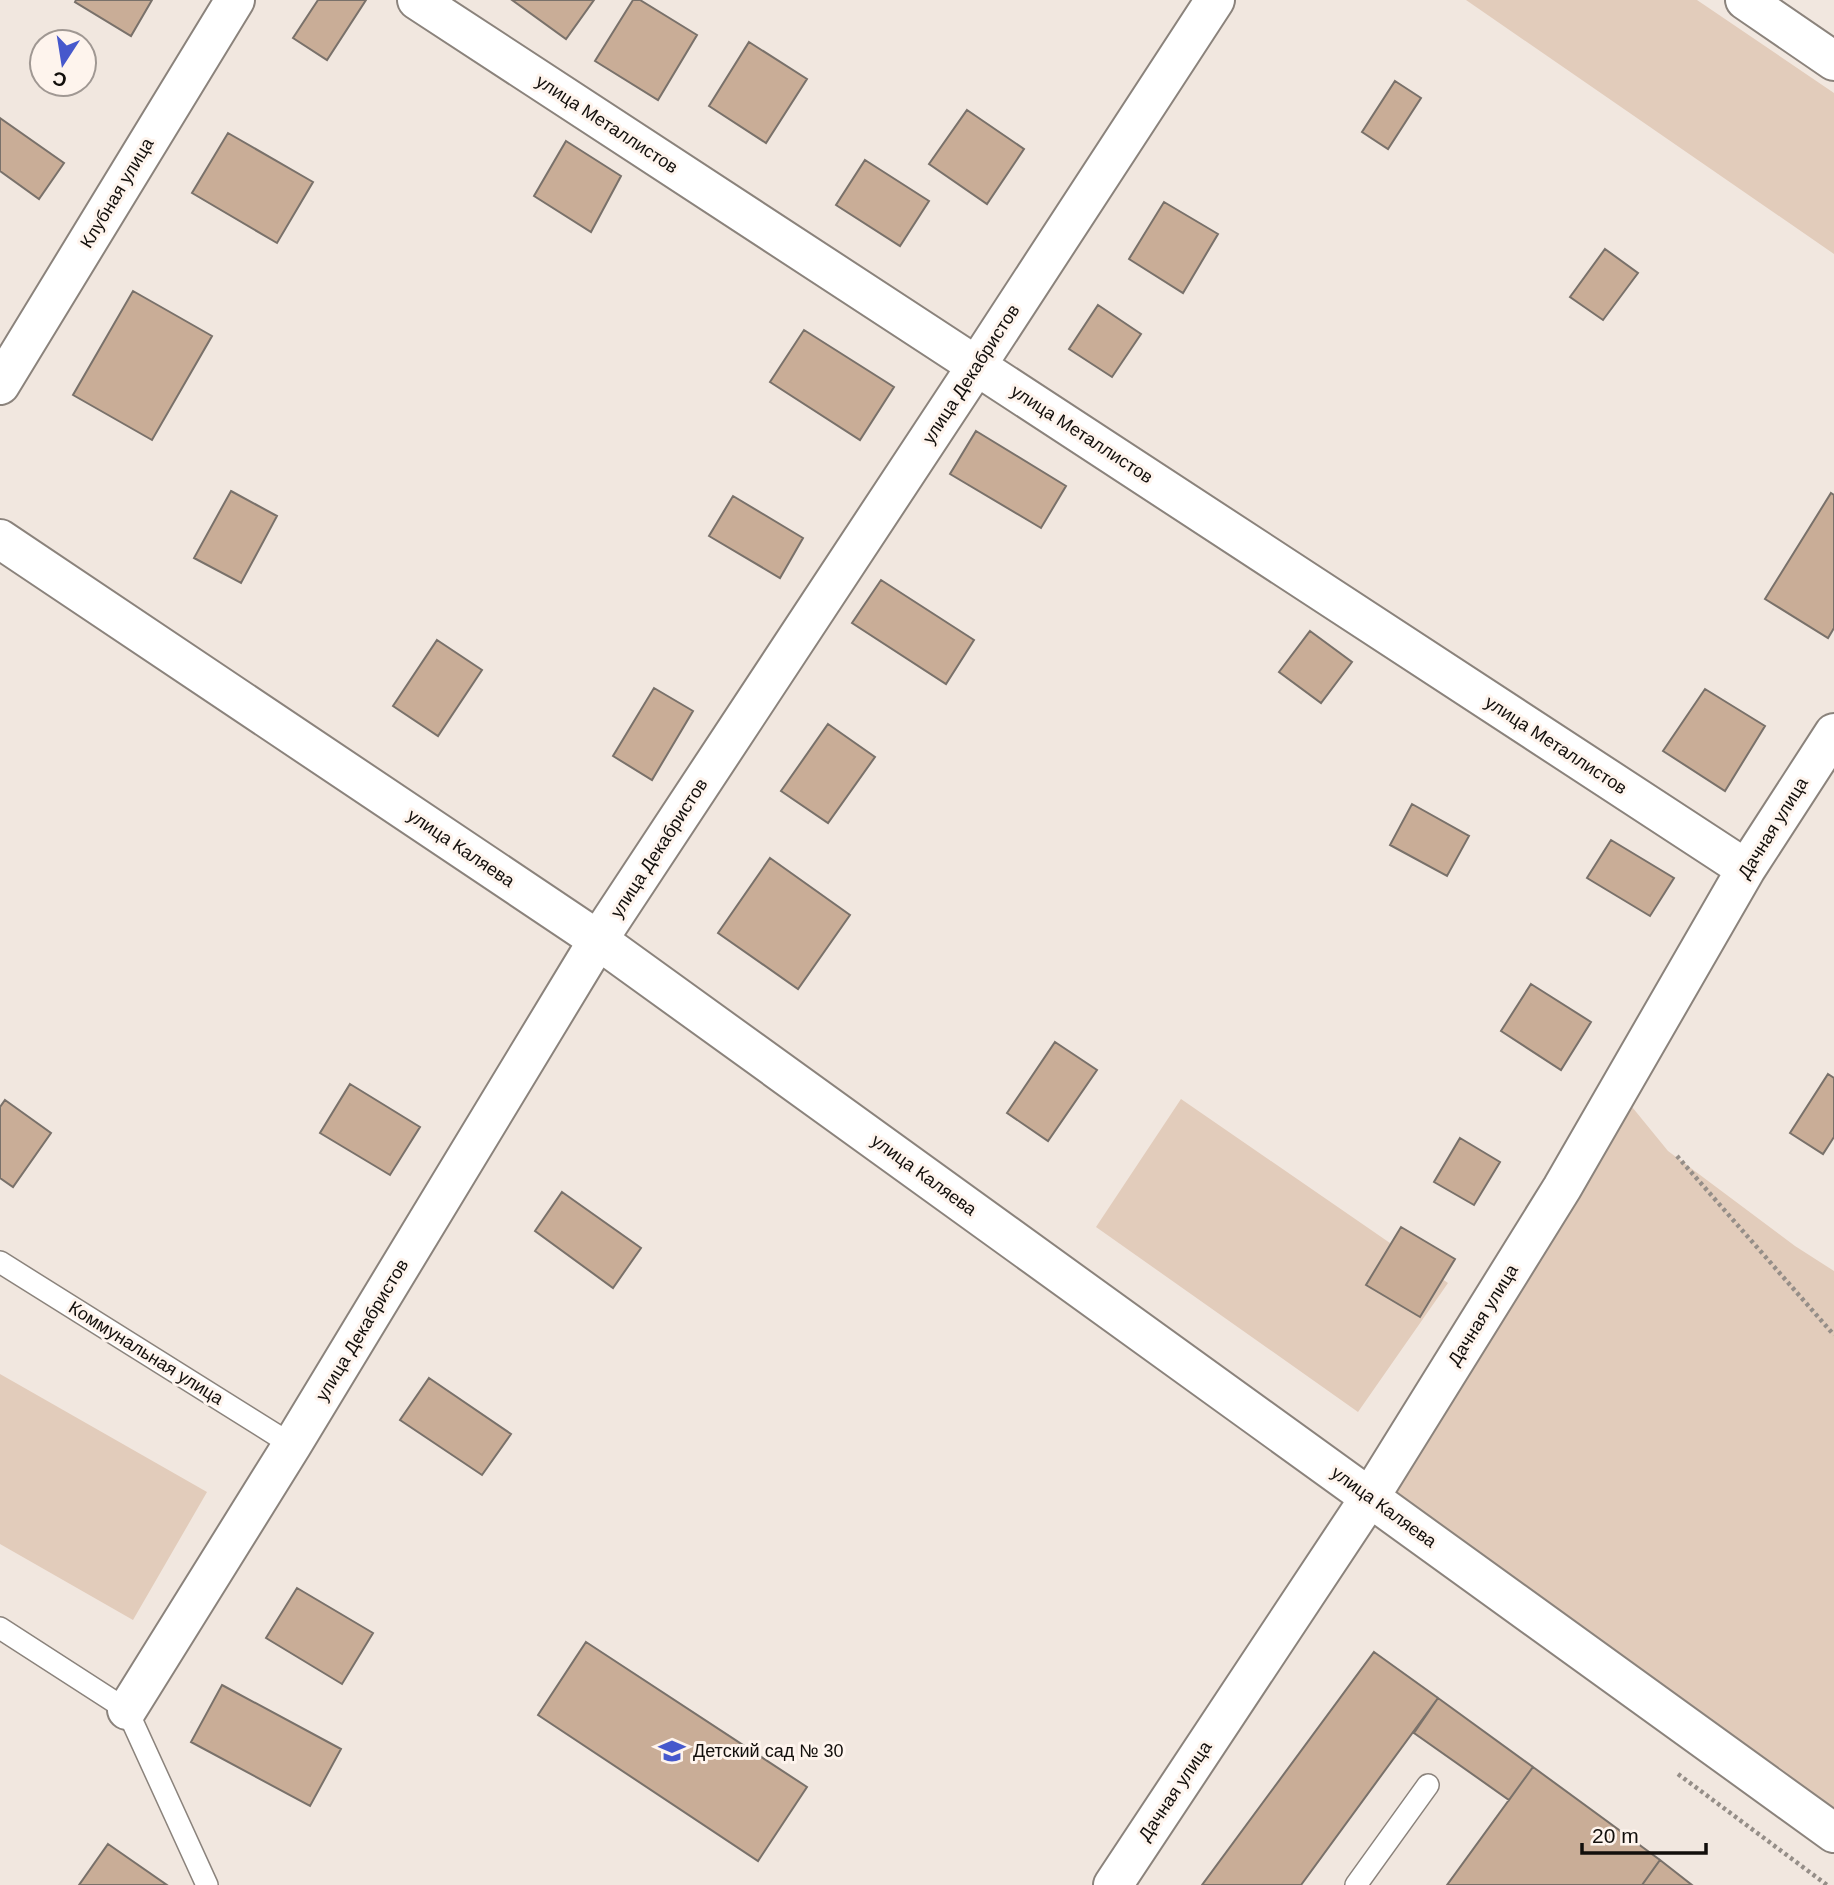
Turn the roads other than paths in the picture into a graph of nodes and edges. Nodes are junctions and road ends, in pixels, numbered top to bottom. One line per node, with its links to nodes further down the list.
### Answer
1 (235, 0): 7 (street, Клубная улица)
2 (417, 0): 6 (street, улица Металлистов)
3 (1215, 0): 6 (street, улица Декабристов)
4 (1745, 0): 5 (street)
5 (1834, 61)
6 (977, 365): 10 (street, улица Металлистов); 11 (street, улица Декабристов)
7 (0, 385)
8 (0, 539): 11 (street, улица Каляева)
9 (1834, 733): 10 (street, Дачная улица)
10 (1746, 869): 14 (street, Дачная улица)
11 (598, 940): 13 (street, улица Декабристов); 14 (street, улица Каляева)
12 (0, 1262): 13 (lane, Коммунальная улица)
13 (292, 1445): 16 (street, улица Декабристов)
14 (1370, 1497): 18 (street, улица Каляева); 20 (street, Дачная улица)
15 (0, 1628): 16 (lane)
16 (127, 1710): 19 (lane)
17 (1428, 1785): 21 (lane)
18 (1834, 1833)
19 (207, 1885)
20 (1113, 1885)
21 (1356, 1885)

